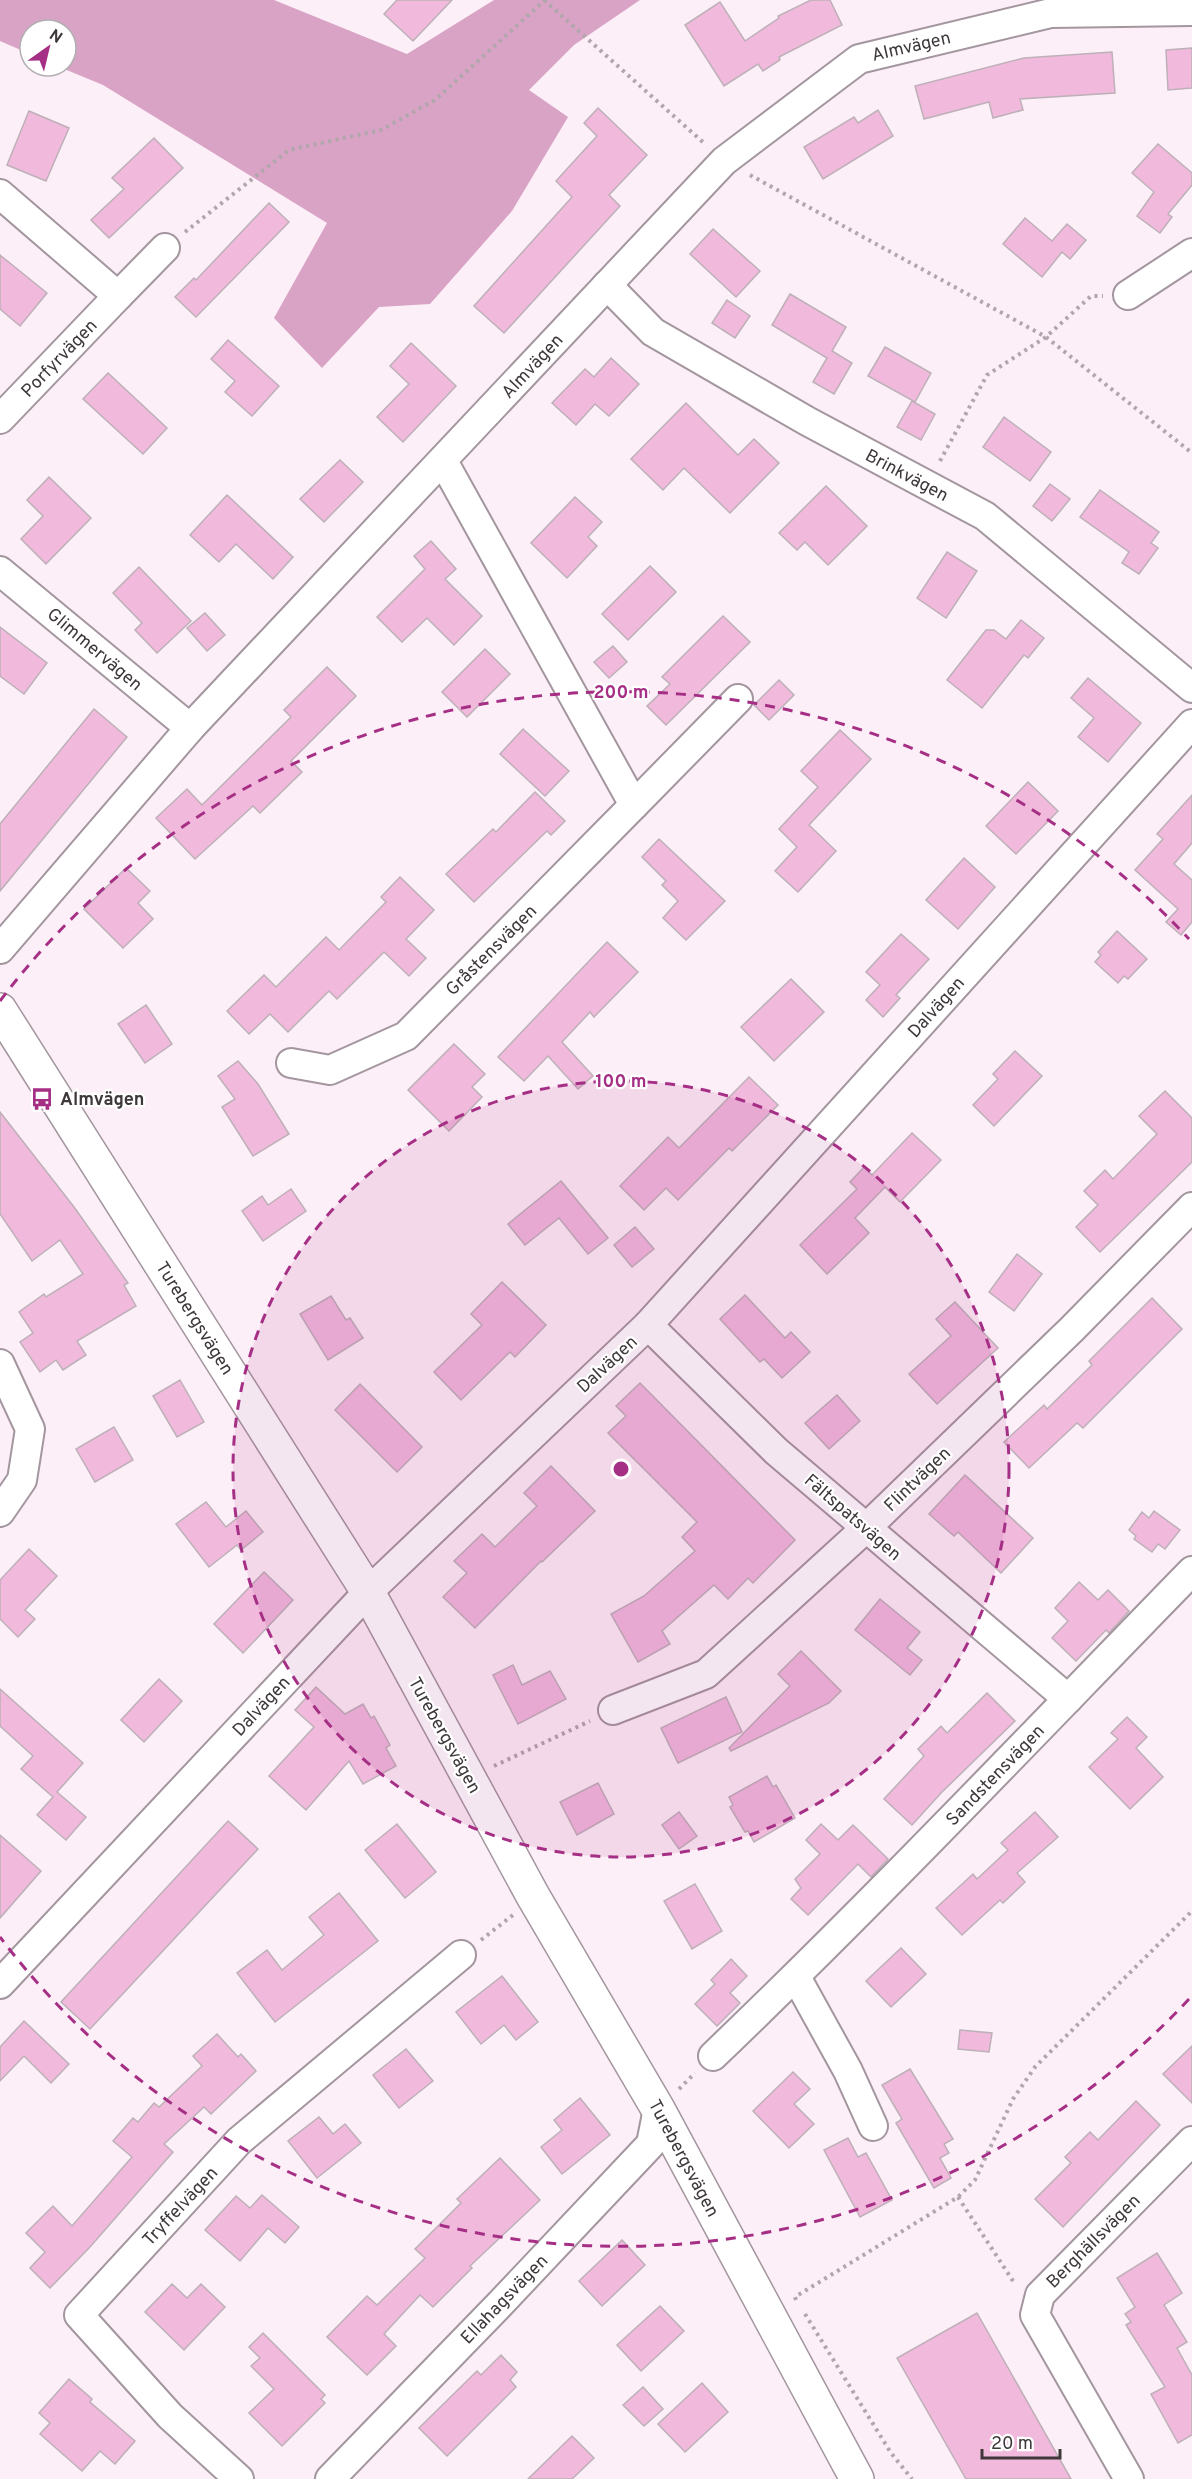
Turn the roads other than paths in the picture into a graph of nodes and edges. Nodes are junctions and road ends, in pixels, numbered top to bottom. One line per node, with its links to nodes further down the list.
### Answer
1 (1192, 11): 5 (street, Almvägen)
2 (0, 194): 7 (street)
3 (165, 248): 7 (street, Porfyrvägen)
4 (1192, 253): 6 (street)
5 (608, 285): 9 (street, Almvägen); 11 (street, Brinkvägen)
6 (1128, 295)
7 (118, 296): 8 (street, Porfyrvägen)
8 (0, 419)
9 (443, 461): 14 (street, Almvägen); 15 (street)
10 (0, 571): 14 (street, Glimmervägen)
11 (1192, 688)
12 (738, 699): 15 (street, Gråstensvägen)
13 (1192, 724): 20 (street, Dalvägen)
14 (190, 728): 16 (street, Almvägen)
15 (634, 805): 18 (street, Gråstensvägen)
16 (0, 949)
17 (0, 1010): 25 (street, Turebergsvägen)
18 (291, 1063)
19 (1192, 1207): 23 (street, Flintvägen)
20 (648, 1325): 23 (street, Fältspatsvägen); 25 (street, Dalvägen)
21 (0, 1364): 22 (street)
22 (0, 1512)
23 (866, 1528): 26 (street, Fältspatsvägen); 27 (street, Flintvägen)
24 (1192, 1571): 26 (street, Sandstensvägen)
25 (368, 1592): 30 (street, Dalvägen); 32 (street, Turebergsvägen)
26 (1068, 1699): 29 (street, Sandstensvägen)
27 (613, 1710)
28 (461, 1955): 35 (street, Tryffelvägen)
29 (796, 1977): 31 (street, Sandstensvägen); 33 (street)
30 (0, 1984)
31 (712, 2056)
32 (658, 2109): 36 (street, Ellahagsvägen); 37 (street, Turebergsvägen)
33 (873, 2126)
34 (1192, 2141): 38 (street, Berghällsvägen)
35 (239, 2479)
36 (330, 2479)
37 (857, 2479)
38 (1129, 2479)

